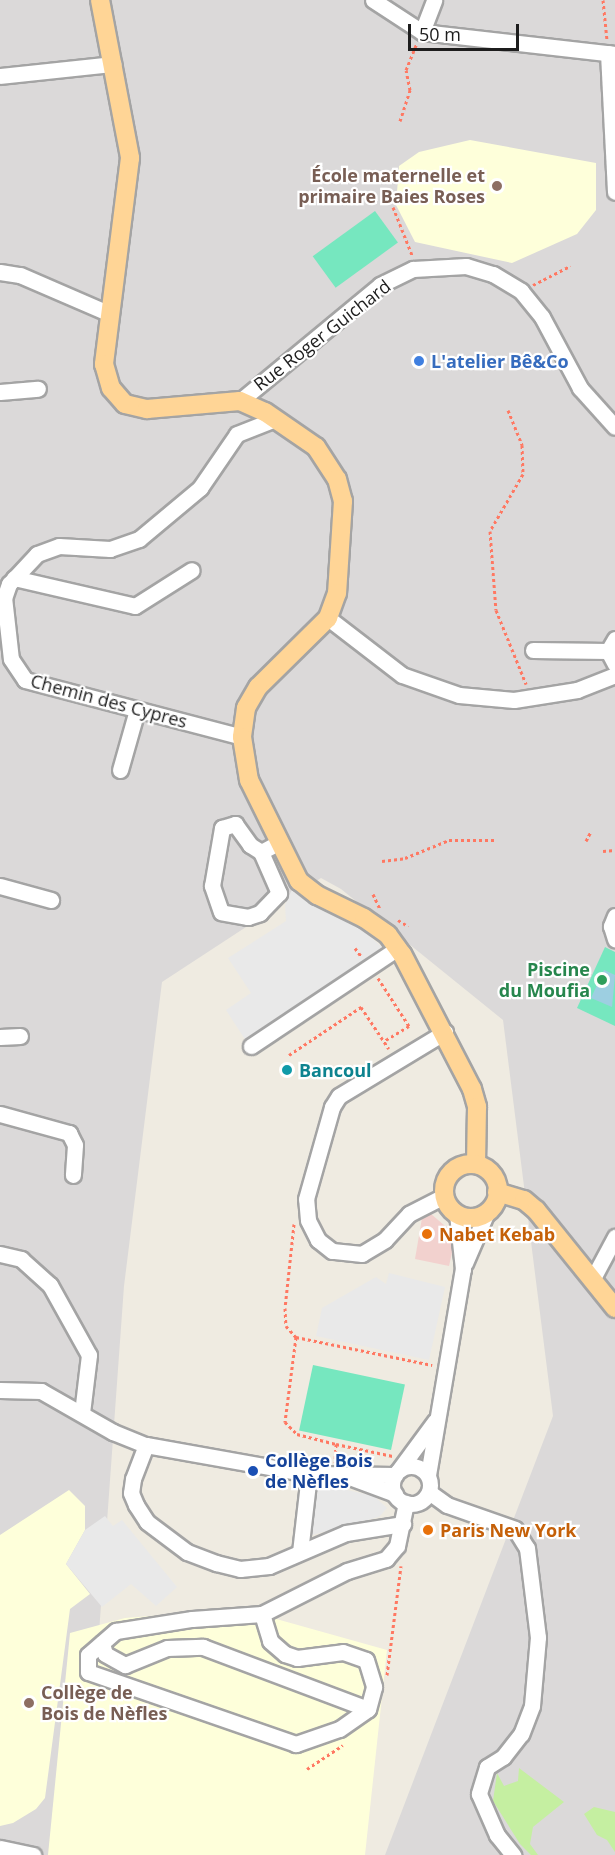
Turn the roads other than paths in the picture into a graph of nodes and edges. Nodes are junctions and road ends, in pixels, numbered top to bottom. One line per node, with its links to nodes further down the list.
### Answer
1 (100, 0): 6 (main road)
2 (373, 0): 4 (street)
3 (434, 0): 4 (street)
4 (422, 32): 5 (street)
5 (611, 54): 8 (street)
6 (112, 64): 7 (street); 10 (main road)
7 (0, 76)
8 (615, 192)
9 (0, 272): 10 (street)
10 (110, 314): 13 (main road)
11 (38, 388): 12 (street)
12 (0, 392)
13 (240, 400): 14 (main road); 15 (street, Rue Roger Guichard)
14 (275, 419): 17 (street, Chemin des Cypres); 19 (main road)
15 (615, 427)
16 (192, 570): 17 (street)
17 (14, 578): 18 (street, Chemin des Cypres)
18 (2, 603): 23 (street, Chemin des Cypres)
19 (328, 618): 22 (street); 24 (main road)
20 (533, 650): 21 (street)
21 (613, 651)
22 (615, 675)
23 (137, 710): 24 (street, Chemin des Cypres); 25 (street)
24 (242, 737): 26 (main road)
25 (120, 770)
26 (280, 842): 27 (street); 32 (main road)
27 (261, 852): 27 (street)
28 (0, 886): 29 (street)
29 (51, 900)
30 (615, 916): 31 (street)
31 (615, 939)
32 (398, 948): 33 (main road); 36 (street)
33 (445, 1032): 38 (main road); 41 (street)
34 (20, 1036): 35 (street)
35 (0, 1037)
36 (251, 1046)
37 (0, 1114): 39 (street)
38 (476, 1164): 40 (main road); 41 (main road)
39 (73, 1175)
40 (497, 1192): 42 (main road); 47 (main road)
41 (444, 1196): 43 (main road)
42 (487, 1212): 43 (main road); 46 (street)
43 (457, 1214): 46 (street)
44 (615, 1237): 47 (street)
45 (0, 1254): 50 (street)
46 (463, 1269): 51 (street)
47 (592, 1280): 48 (main road)
48 (615, 1308)
49 (0, 1390): 50 (street)
50 (82, 1413): 52 (street)
51 (435, 1421): 53 (street); 56 (street)
52 (146, 1445): 54 (street); 60 (street)
53 (400, 1468): 55 (street); 56 (street); 58 (street)
54 (309, 1474): 55 (street); 60 (street)
55 (345, 1475): 58 (street)
56 (428, 1476): 57 (street)
57 (429, 1492): 58 (street); 66 (street)
58 (400, 1499): 59 (street)
59 (403, 1524): 60 (street); 61 (street)
60 (300, 1552)
61 (262, 1614): 62 (street); 63 (street)
62 (102, 1643): 63 (street); 63 (street)
63 (368, 1709)
64 (0, 1848): 65 (street)
65 (33, 1855)
66 (513, 1855)

